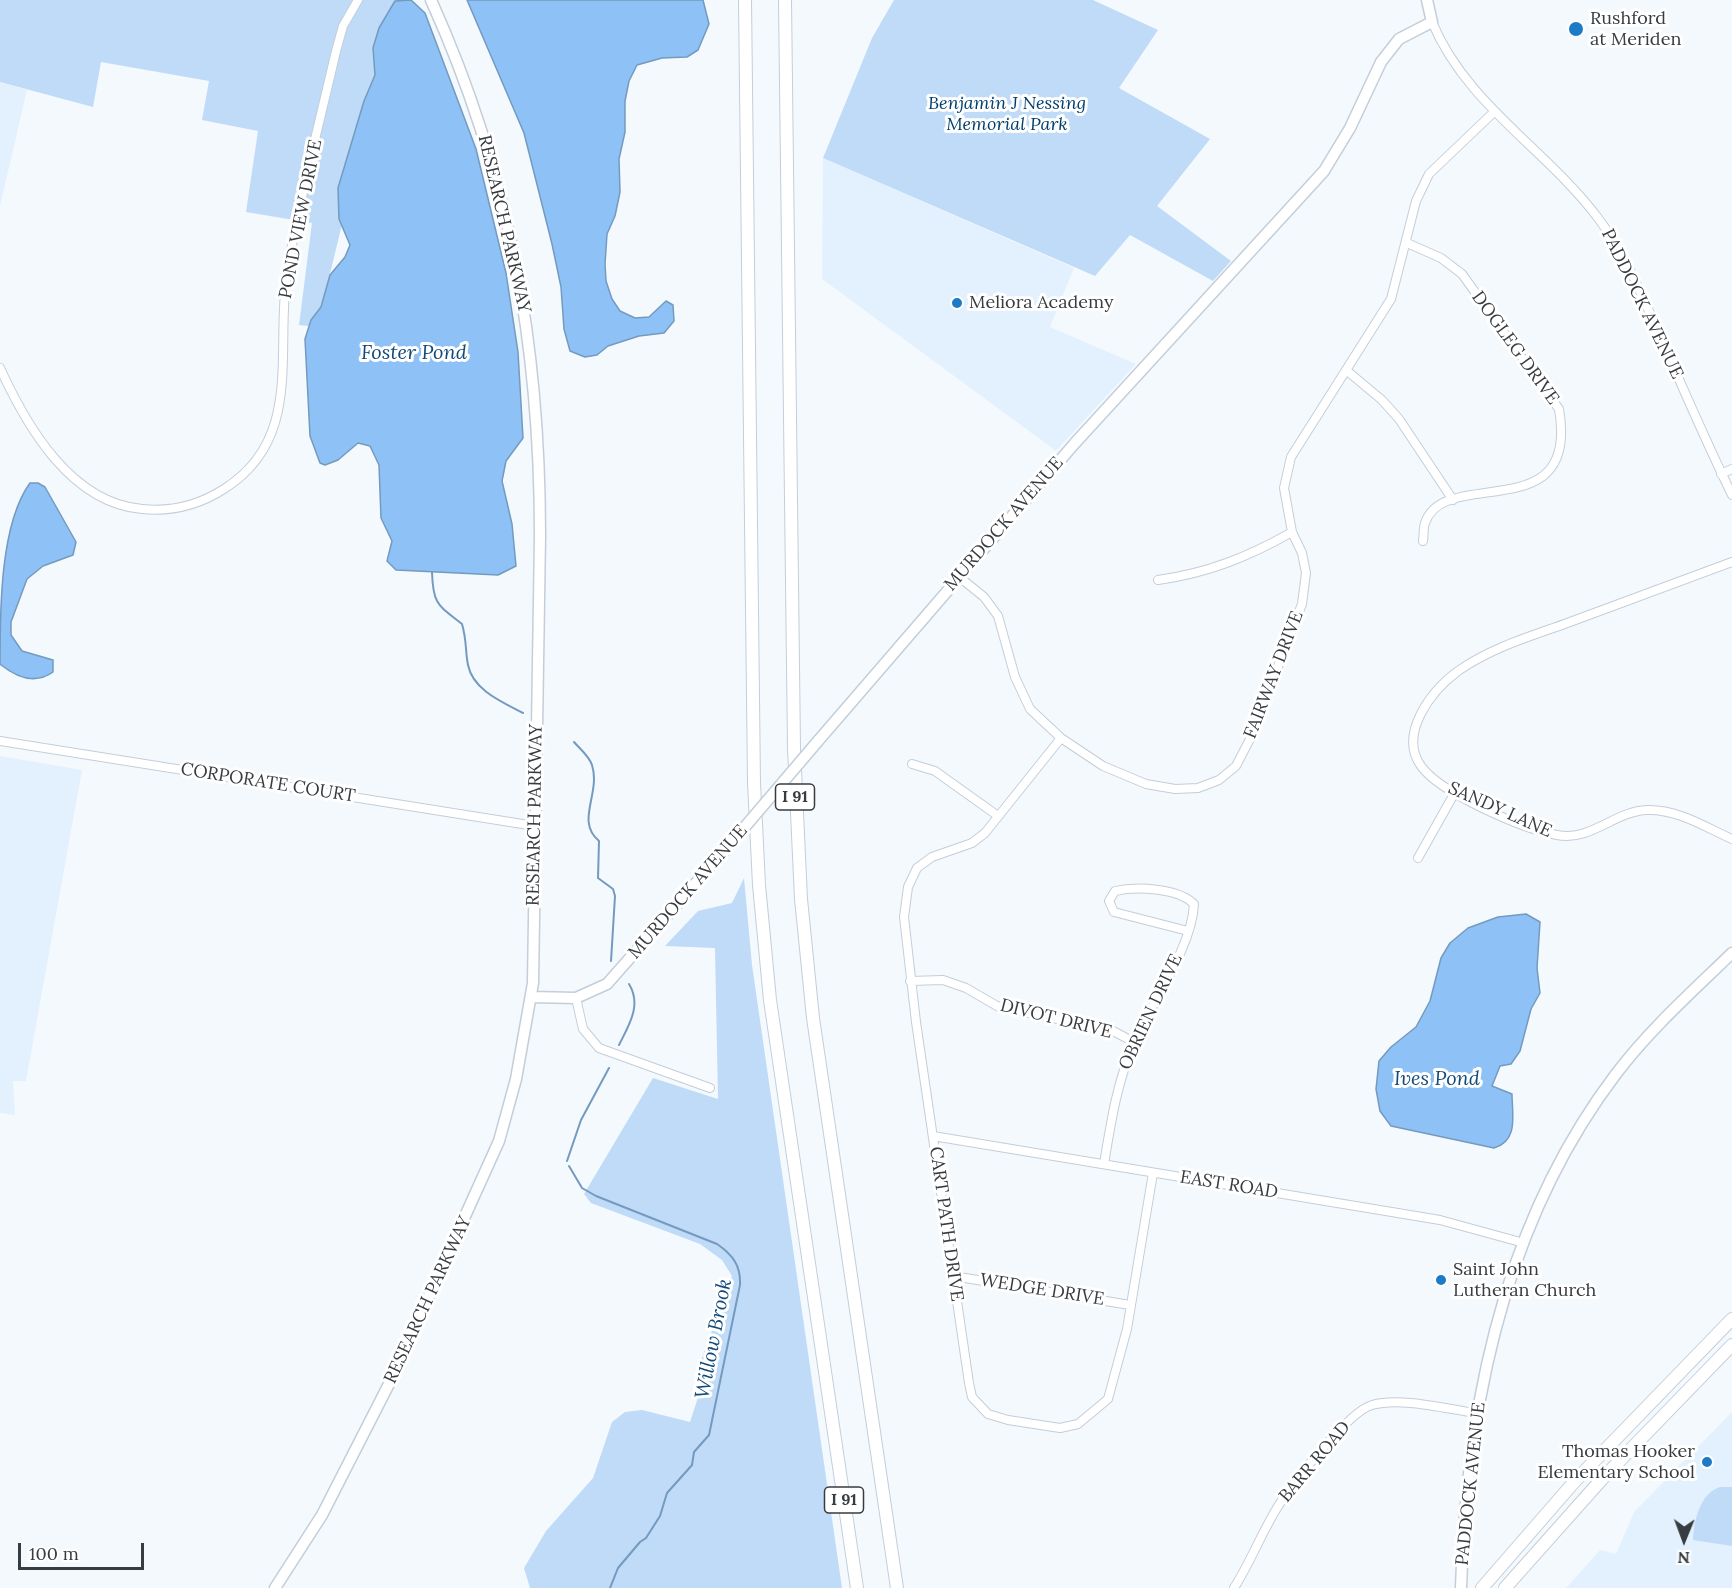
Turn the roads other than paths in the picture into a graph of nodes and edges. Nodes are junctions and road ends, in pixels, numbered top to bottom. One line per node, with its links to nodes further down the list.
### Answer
1 (358, 0): 9 (street, POND VIEW DRIVE)
2 (431, 0): 25 (main road, RESEARCH PARKWAY)
3 (745, 0): 45 (highway, I 91)
4 (785, 0): 46 (highway, I 91)
5 (1427, 0): 6 (main road)
6 (1432, 22): 7 (street, PADDOCK AVENUE); 18 (main road, MURDOCK AVENUE)
7 (1494, 112): 8 (street, FAIRWAY DRIVE); 12 (street, PADDOCK AVENUE)
8 (1407, 243): 10 (street, FAIRWAY DRIVE); 14 (street, DOGLEG DRIVE)
9 (0, 368)
10 (1346, 370): 14 (street); 15 (street, FAIRWAY DRIVE)
11 (1732, 469): 12 (street)
12 (1721, 474): 13 (street, PADDOCK AVENUE)
13 (1732, 495)
14 (1453, 501): 16 (street, DOGLEG DRIVE)
15 (1292, 532): 19 (street); 20 (street, FAIRWAY DRIVE)
16 (1423, 541)
17 (1732, 562): 23 (street, SANDY LANE)
18 (958, 576): 20 (street, FAIRWAY DRIVE); 32 (main road, MURDOCK AVENUE, bridge)
19 (1158, 580)
20 (1061, 738): 24 (street, CART PATH DRIVE)
21 (0, 741): 25 (street, CORPORATE COURT)
22 (912, 764): 24 (street)
23 (1454, 794): 26 (street, SANDY LANE); 27 (street)
24 (998, 816): 30 (street, CART PATH DRIVE)
25 (535, 826): 31 (main road, RESEARCH PARKWAY)
26 (1732, 839)
27 (1418, 858)
28 (1188, 931): 28 (street, OBRIEN DRIVE); 33 (street, OBRIEN DRIVE)
29 (1732, 953): 38 (main road, PADDOCK AVENUE)
30 (910, 981): 33 (street, DIVOT DRIVE); 35 (street, CART PATH DRIVE)
31 (531, 997): 32 (main road, MURDOCK AVENUE); 44 (main road, RESEARCH PARKWAY)
32 (576, 998): 34 (street)
33 (1134, 1042): 36 (street, OBRIEN DRIVE)
34 (710, 1088)
35 (933, 1136): 36 (street, EAST ROAD); 39 (street, CART PATH DRIVE)
36 (1104, 1164): 37 (street, EAST ROAD)
37 (1153, 1173): 38 (street, EAST ROAD); 40 (street, CART PATH DRIVE)
38 (1524, 1243): 43 (main road, PADDOCK AVENUE)
39 (953, 1276): 40 (street, WEDGE DRIVE); 40 (street, CART PATH DRIVE)
40 (1130, 1305)
41 (1732, 1319): 49 (highway)
42 (1732, 1345): 50 (highway)
43 (1476, 1413): 47 (street, BARR ROAD); 48 (main road, PADDOCK AVENUE)
44 (275, 1588)
45 (857, 1588)
46 (897, 1588)
47 (1234, 1588)
48 (1461, 1588)
49 (1482, 1588)
50 (1505, 1588)

